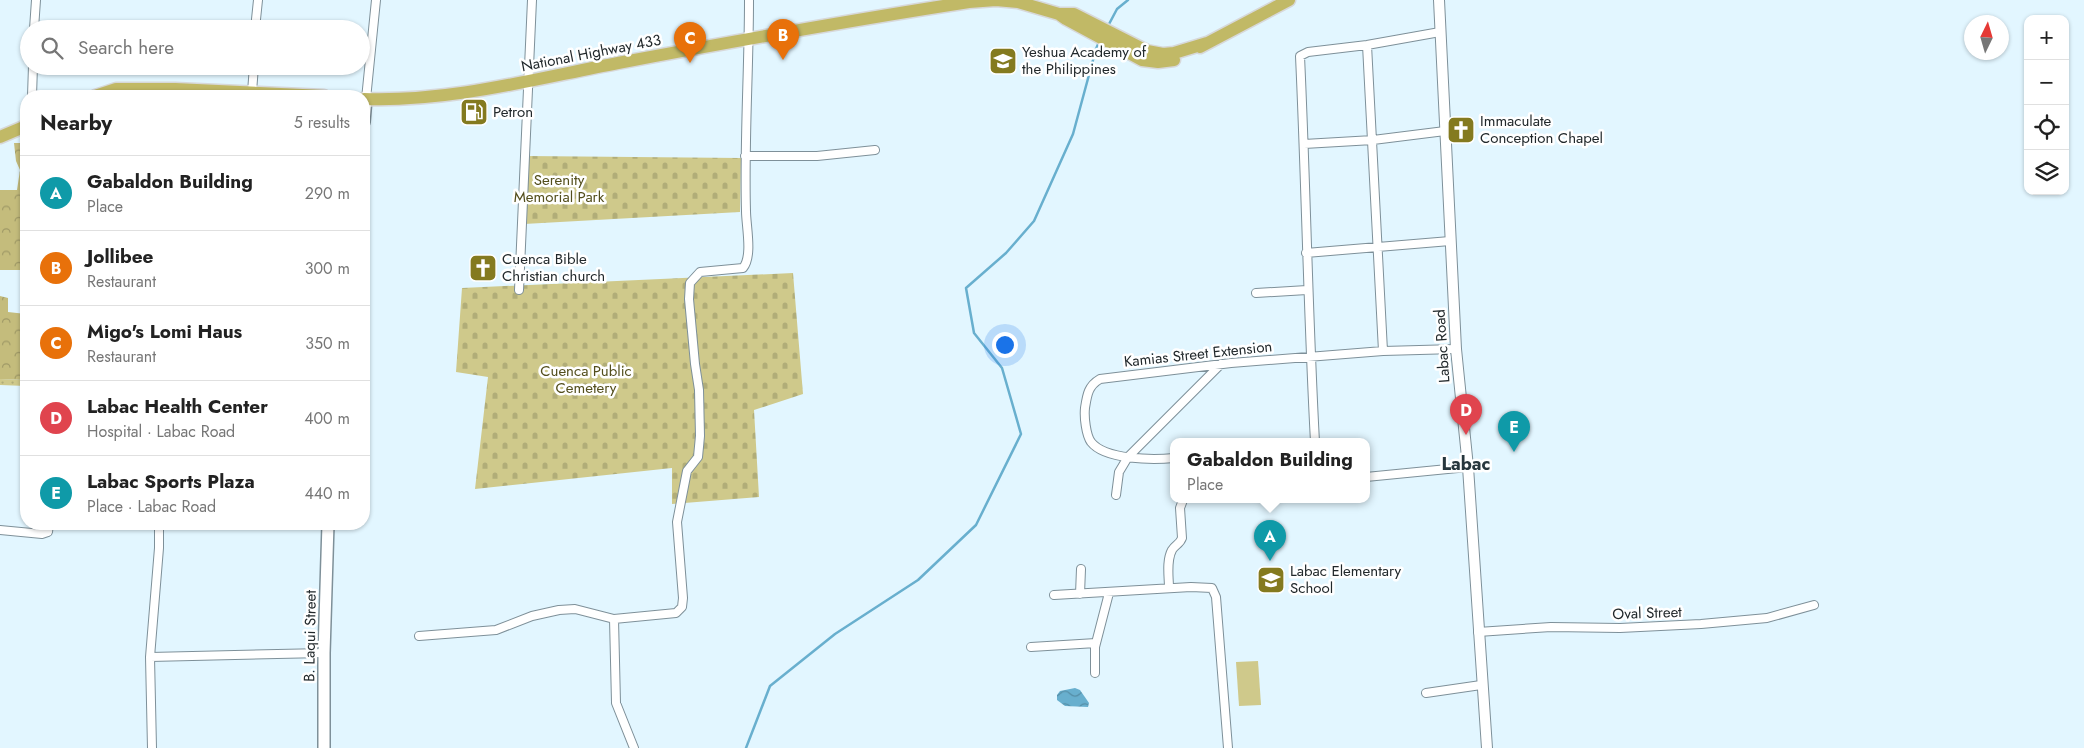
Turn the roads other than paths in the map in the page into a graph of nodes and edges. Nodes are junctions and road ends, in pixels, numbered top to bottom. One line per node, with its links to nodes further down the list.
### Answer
1 (36, 0): 8 (street)
2 (258, 0): 9 (street)
3 (376, 0): 13 (street)
4 (532, 0): 17 (street)
5 (749, 0): 11 (street)
6 (1289, 0): 11 (main road, National Highway 433)
7 (1439, 0): 10 (street, Labac Road)
8 (35, 20)
9 (256, 20)
10 (1440, 32): 12 (street); 25 (street, Labac Road)
11 (750, 40): 17 (main road, National Highway 433); 30 (street)
12 (1367, 45): 27 (street); 28 (street)
13 (370, 54)
14 (33, 75): 18 (street)
15 (253, 75): 21 (street)
16 (368, 75): 22 (street)
17 (528, 82): 23 (main road, National Highway 433); 34 (street)
18 (32, 90)
19 (113, 90): 20 (main road)
20 (136, 90)
21 (252, 90)
22 (366, 90)
23 (370, 99)
24 (20, 129): 26 (main road)
25 (1445, 131): 27 (street); 31 (street, Labac Road)
26 (0, 137)
27 (1373, 140): 28 (street); 32 (street)
28 (1304, 144): 33 (street)
29 (875, 150): 30 (street)
30 (745, 156): 58 (street)
31 (1450, 241): 32 (street); 37 (street, Labac Road)
32 (1379, 248): 33 (street); 38 (street)
33 (1306, 253): 35 (street)
34 (519, 290)
35 (1308, 290): 36 (street); 39 (street)
36 (1256, 293)
37 (1456, 349): 38 (street, Kamias Street Extension); 44 (street, Labac Road)
38 (1383, 351): 39 (street, Kamias Street Extension)
39 (1310, 356): 40 (street, Kamias Street Extension); 41 (street)
40 (1221, 364): 42 (street); 42 (street, Kamias Street Extension)
41 (1315, 438)
42 (1128, 458): 43 (street, Kamias Street Extension); 46 (street)
43 (1170, 458)
44 (1468, 467): 45 (street); 59 (street, Labac Road)
45 (1370, 477)
46 (1116, 494)
47 (1182, 503): 53 (street)
48 (0, 530): 49 (street)
49 (48, 530)
50 (159, 530): 64 (street)
51 (328, 530): 63 (main road, B. Laqui Street)
52 (1081, 569): 55 (street)
53 (1169, 588): 54 (street); 71 (street)
54 (1109, 593): 55 (street); 61 (street)
55 (1080, 594): 56 (street)
56 (1054, 595)
57 (1814, 605): 59 (street, Oval Street)
58 (614, 619): 60 (street); 70 (street)
59 (1478, 632): 66 (street, Labac Road)
60 (419, 636)
61 (1096, 642): 62 (street); 65 (street)
62 (1031, 647)
63 (324, 653): 64 (street); 69 (main road, B. Laqui Street)
64 (150, 657): 68 (street)
65 (1095, 672)
66 (1482, 685): 67 (street); 72 (street, Labac Road)
67 (1426, 692)
68 (152, 748)
69 (324, 748)
70 (634, 748)
71 (1228, 748)
72 (1487, 748)

